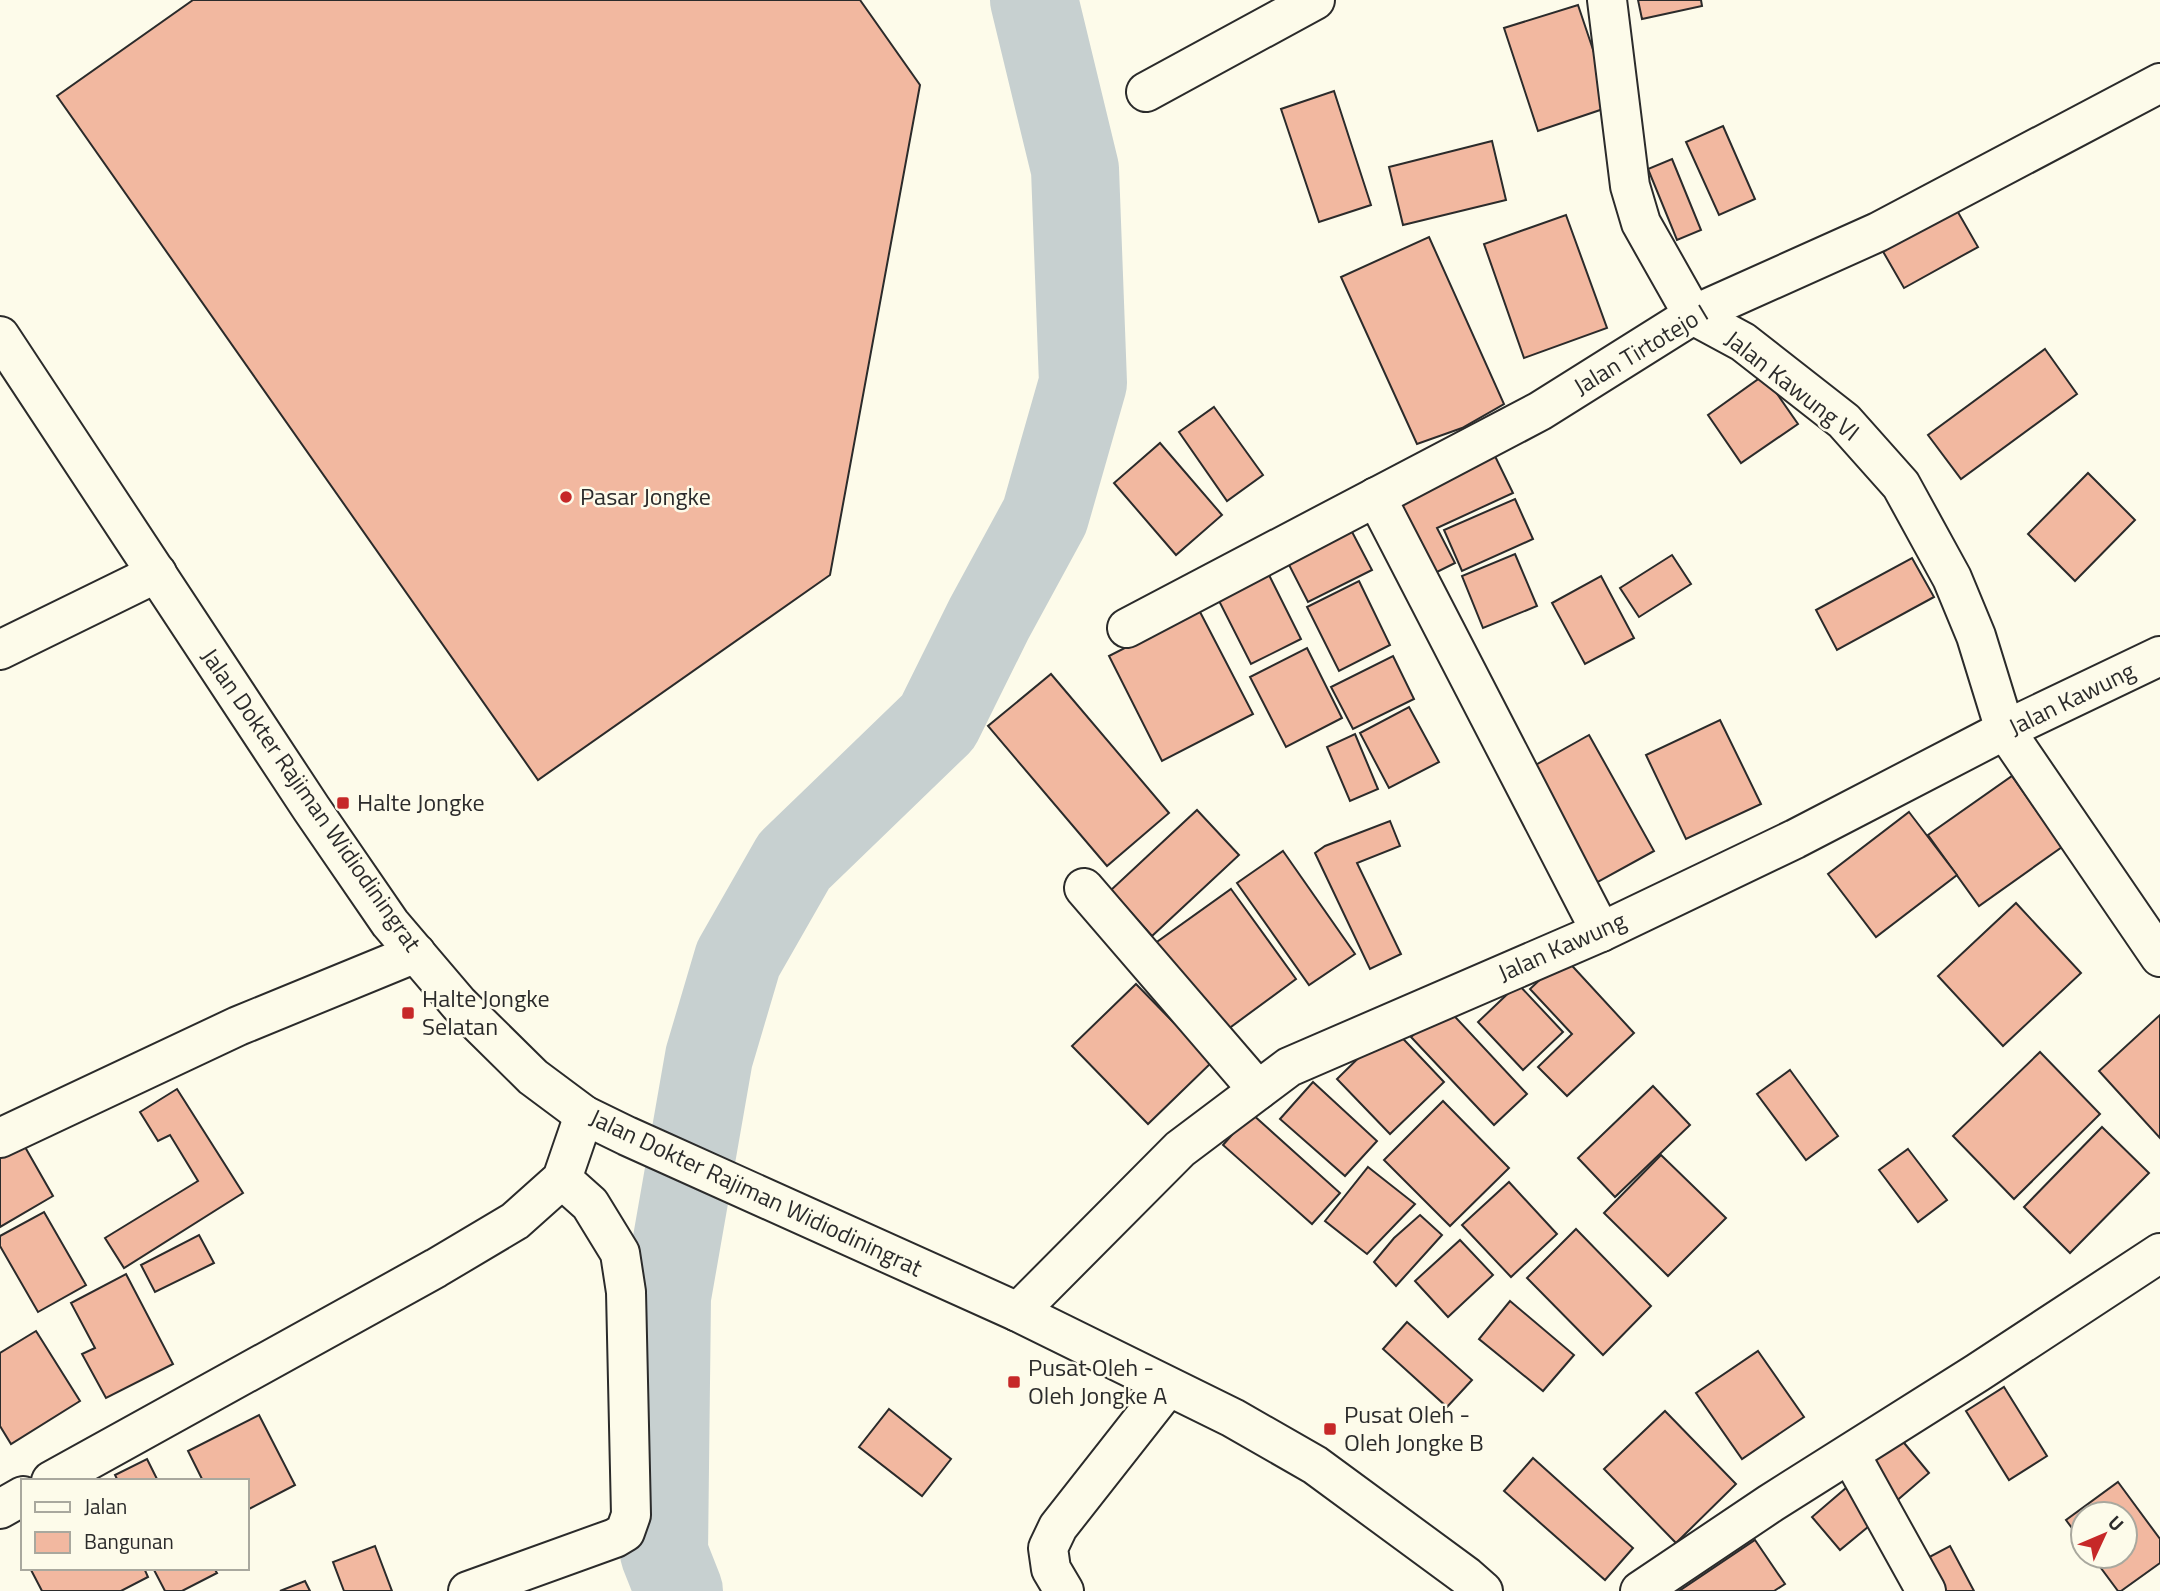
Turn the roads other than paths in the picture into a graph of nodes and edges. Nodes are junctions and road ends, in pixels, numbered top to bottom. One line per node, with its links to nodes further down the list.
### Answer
1 (1315, 0): 4 (street)
2 (1606, 0): 5 (street)
3 (2160, 83): 5 (street, Jalan Tirtotejo I)
4 (1146, 92)
5 (1693, 315): 7 (street, Jalan Tirtotejo I); 12 (street, Jalan Kawung VI)
6 (3, 345): 8 (street, Jalan Dokter Rajiman Widiodiningrat)
7 (1376, 497): 9 (street, Jalan Tirtotejo I); 14 (street)
8 (157, 573): 10 (street); 15 (street, Jalan Dokter Rajiman Widiodiningrat)
9 (1127, 628)
10 (0, 650)
11 (2160, 656): 12 (street, Jalan Kawung)
12 (2005, 730): 14 (street, Jalan Kawung); 16 (street, Jalan Kawung VI)
13 (1084, 888): 17 (street)
14 (1601, 932): 17 (street, Jalan Kawung)
15 (416, 953): 18 (street, Jalan Dokter Rajiman Widiodiningrat); 19 (street)
16 (2160, 957)
17 (1258, 1090): 22 (street, Jalan Kawung)
18 (584, 1115): 20 (street); 22 (street, Jalan Dokter Rajiman Widiodiningrat)
19 (0, 1138)
20 (562, 1180): 25 (street); 29 (street)
21 (2157, 1260): 24 (street)
22 (1018, 1312): 23 (street, Jalan Dokter Rajiman Widiodiningrat)
23 (1168, 1387): 28 (street, Jalan Dokter Rajiman Widiodiningrat); 30 (street)
24 (1850, 1454): 31 (street); 32 (street)
25 (55, 1479)
26 (21, 1497): 27 (street)
27 (0, 1509)
28 (1470, 1586)
29 (468, 1591)
30 (1064, 1591)
31 (1640, 1591)
32 (1926, 1591)

